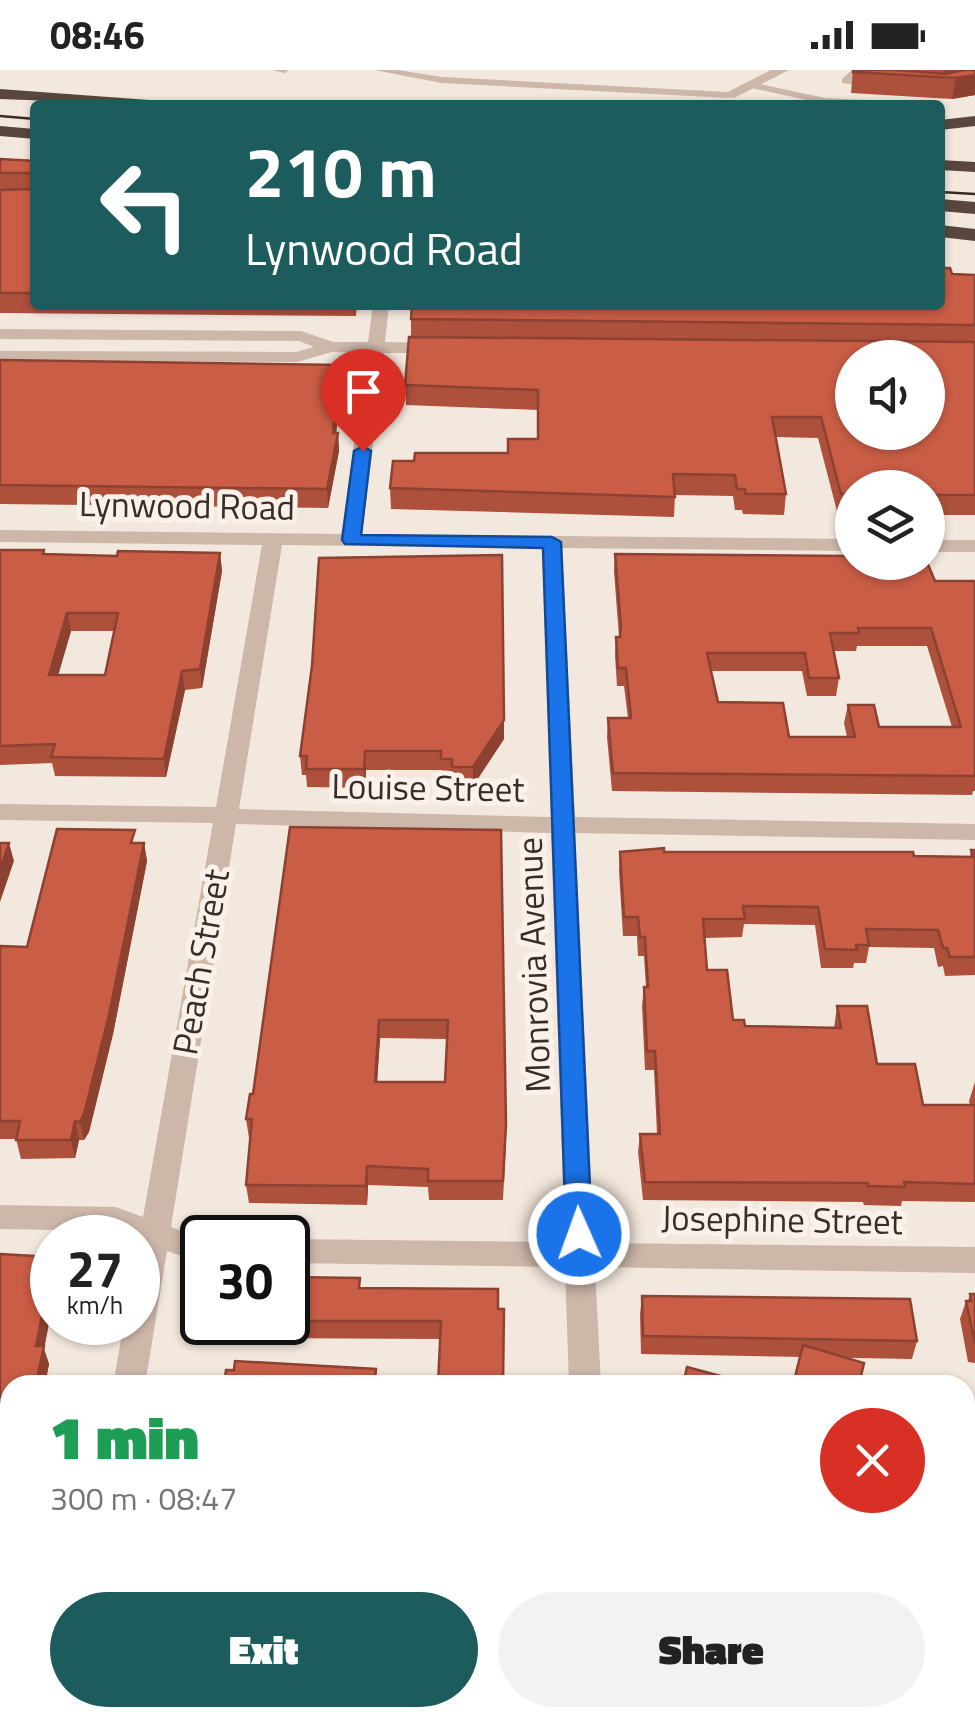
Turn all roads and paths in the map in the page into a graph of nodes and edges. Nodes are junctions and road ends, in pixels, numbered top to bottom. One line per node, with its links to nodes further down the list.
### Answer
1 (379, 70): 5 (lane)
2 (490, 70): 5 (lane)
3 (782, 70): 7 (street)
4 (858, 70): 6 (lane)
5 (478, 82): 9 (lane)
6 (889, 84)
7 (750, 85): 9 (street); 11 (lane)
8 (0, 94): 10 (highway)
9 (729, 95)
10 (81, 100)
11 (825, 100)
12 (975, 121): 13 (highway)
13 (945, 124)
14 (0, 131): 15 (highway)
15 (30, 134)
16 (945, 165): 17 (highway)
17 (975, 167)
18 (945, 205): 19 (highway)
19 (975, 208)
20 (945, 232): 21 (highway)
21 (975, 236)
22 (380, 310): 25 (street)
23 (0, 334): 24 (street)
24 (331, 347): 25 (street); 27 (street)
25 (376, 348): 26 (street); 30 (street)
26 (456, 348)
27 (0, 356)
28 (0, 536): 29 (street, Lynwood Road)
29 (273, 539): 30 (street, Lynwood Road); 36 (street, Peach Street)
30 (351, 540): 31 (street, Lynwood Road)
31 (552, 542): 32 (street, Lynwood Road); 37 (street, Monrovia Avenue)
32 (835, 545)
33 (945, 546): 34 (street)
34 (975, 546)
35 (0, 812): 36 (street, Louise Street)
36 (226, 815): 37 (street, Louise Street); 39 (street, Peach Street)
37 (563, 827): 38 (street, Louise Street); 43 (street, Monrovia Avenue)
38 (975, 832)
39 (157, 1215)
40 (0, 1217): 41 (street)
41 (30, 1218)
42 (310, 1252): 43 (street, Josephine Street)
43 (580, 1254): 44 (street, Josephine Street); 47 (street, Monrovia Avenue)
44 (975, 1260)
45 (136, 1345): 46 (street, Peach Street)
46 (131, 1375)
47 (585, 1375)

